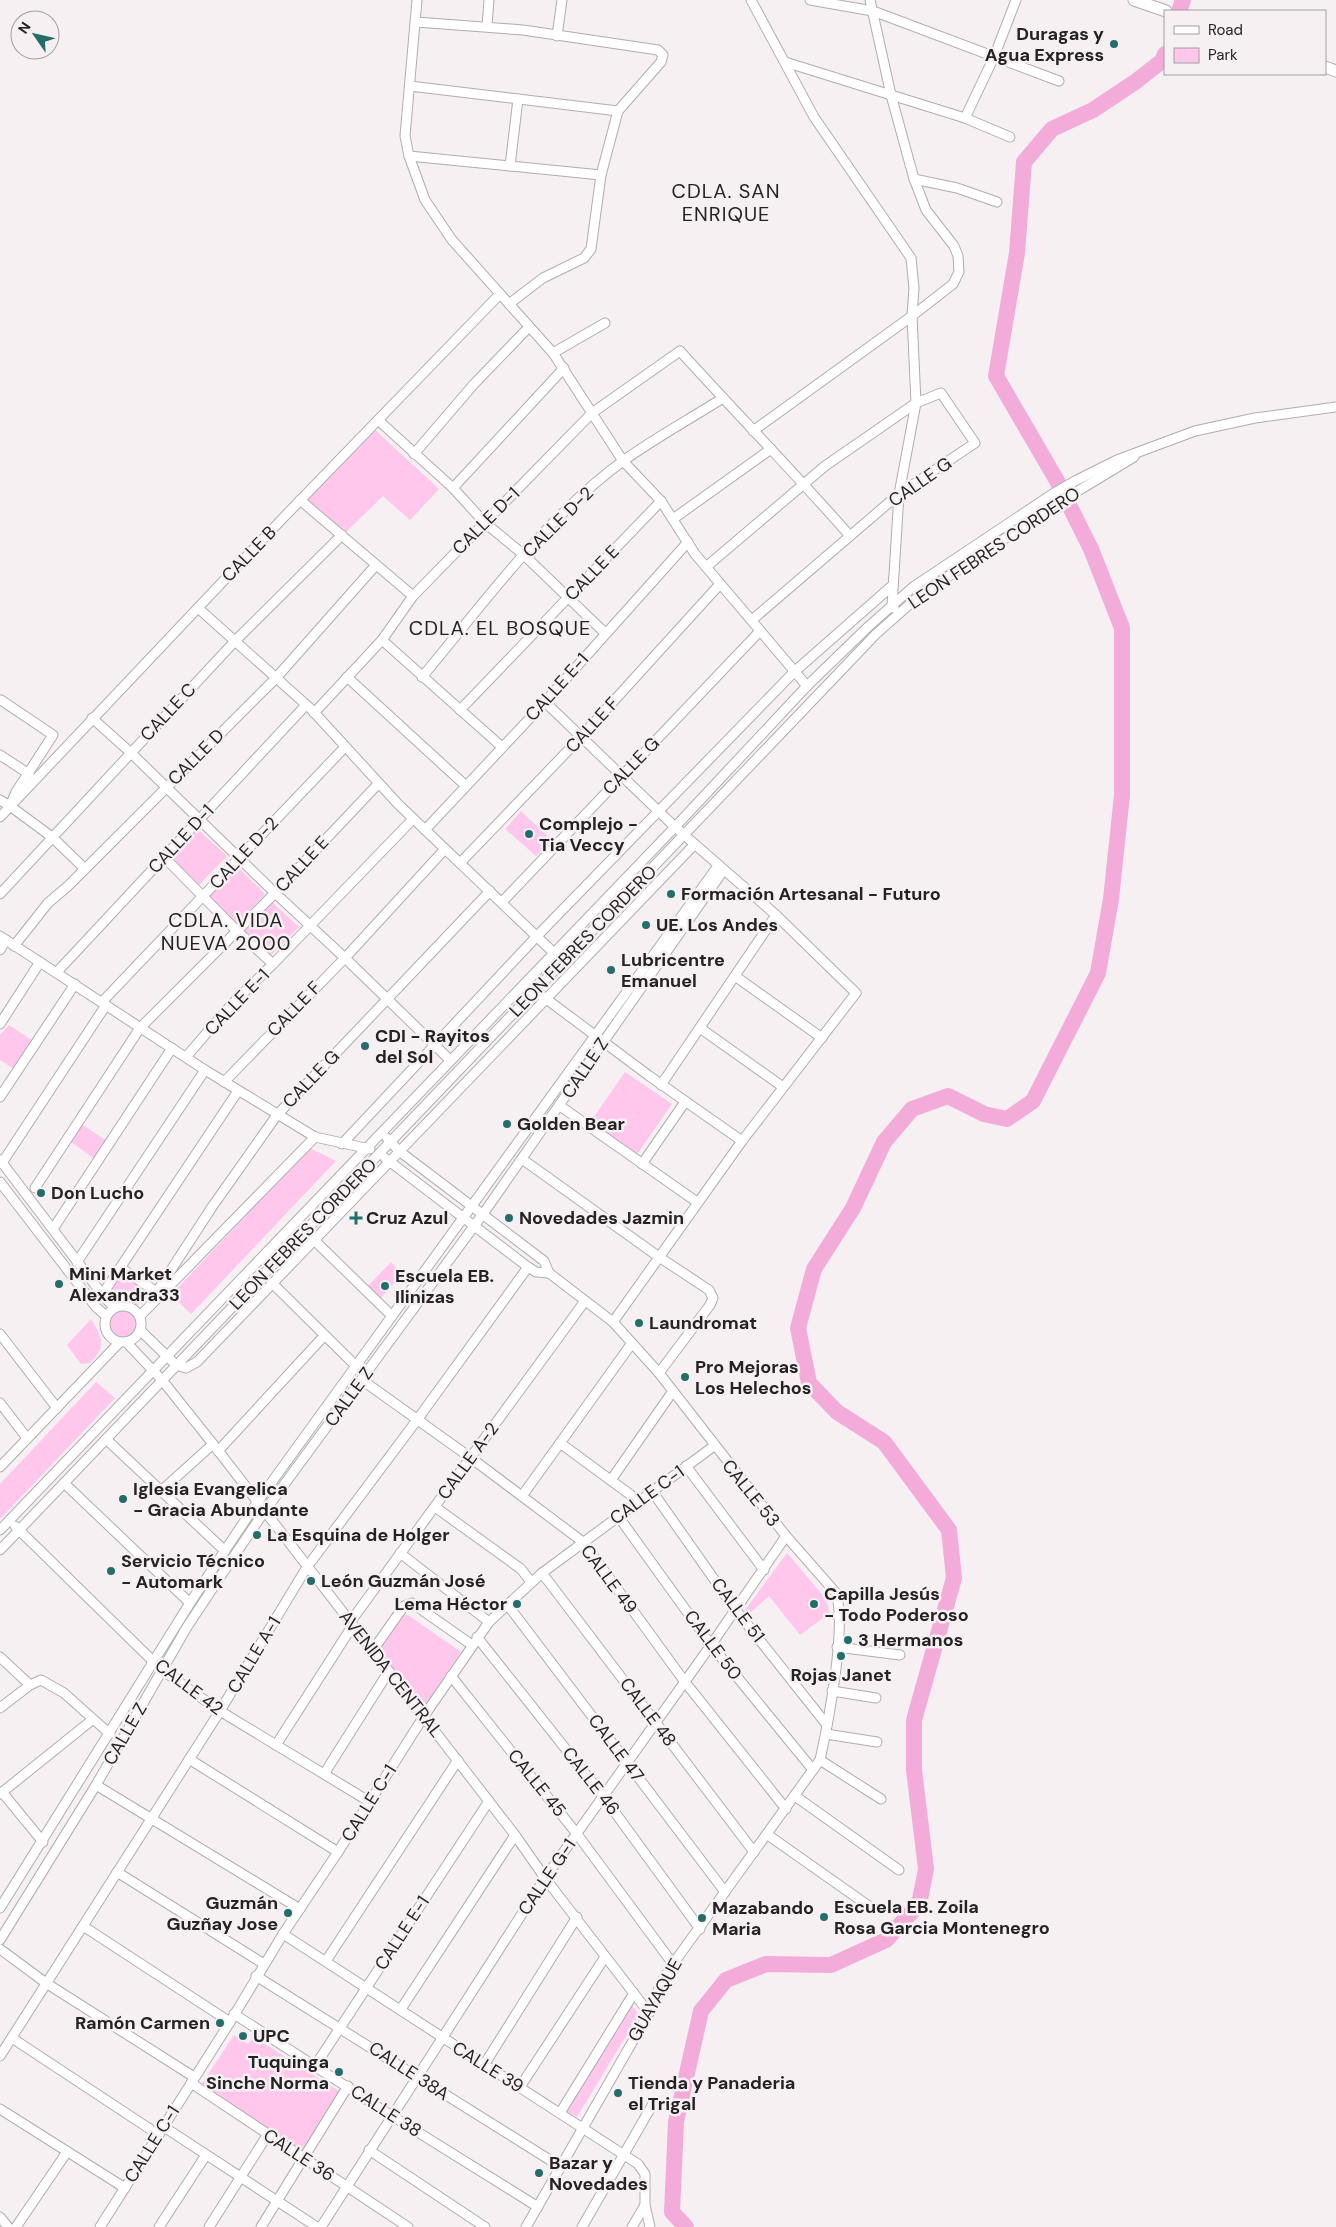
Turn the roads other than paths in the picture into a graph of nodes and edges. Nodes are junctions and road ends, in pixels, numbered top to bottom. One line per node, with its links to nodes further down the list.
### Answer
1 (417, 0): 11 (street)
2 (489, 0): 12 (street)
3 (562, 0): 13 (street)
4 (751, 0): 15 (street)
5 (810, 0): 10 (street)
6 (870, 0): 10 (street)
7 (1016, 0): 14 (street)
8 (1134, 0): 9 (main road)
9 (1164, 10)
10 (873, 11): 14 (street); 18 (street)
11 (416, 22): 12 (street); 17 (street)
12 (487, 26): 13 (street)
13 (557, 36): 20 (street)
14 (994, 57): 16 (street); 21 (street)
15 (785, 62): 18 (street); 30 (street)
16 (1059, 81)
17 (410, 86): 19 (street); 23 (street)
18 (891, 94): 21 (street); 26 (street)
19 (518, 99): 20 (street); 24 (street)
20 (618, 111): 25 (street)
21 (965, 118): 22 (street)
22 (1010, 137)
23 (409, 156): 24 (street); 28 (street)
24 (510, 166): 25 (street)
25 (601, 175): 29 (street)
26 (914, 179): 27 (street); 30 (street)
27 (997, 202)
28 (500, 294): 29 (street); 39 (street, CALLE B)
29 (509, 304): 32 (street)
30 (912, 316): 36 (street); 40 (street)
31 (605, 323): 33 (street)
32 (529, 327): 33 (street); 42 (street)
33 (553, 353): 34 (street)
34 (564, 368): 38 (street); 46 (street)
35 (723, 398): 38 (street, CALLE D-1); 40 (street); 43 (street, CALLE D-2)
36 (916, 403): 44 (street); 47 (street); 47 (street, CALLE G)
37 (1336, 407): 45 (street, LEON FEBRES CORDERO)
38 (592, 413): 43 (street); 51 (street, CALLE D-1)
39 (378, 420): 42 (street); 48 (street, CALLE B)
40 (753, 431): 41 (street)
41 (771, 449): 44 (street); 50 (street)
42 (414, 454): 46 (street)
43 (623, 461): 49 (street); 55 (street, CALLE D-2)
44 (804, 484): 53 (street); 57 (street)
45 (1077, 485): 62 (street, LEON FEBRES CORDERO); 64 (street, LEON FEBRES CORDERO)
46 (453, 488): 51 (street)
47 (899, 494): 53 (street, CALLE G); 59 (street)
48 (300, 500): 52 (street); 63 (street, CALLE B)
49 (661, 501): 50 (street); 61 (street, CALLE E)
50 (673, 519): 54 (street)
51 (484, 522): 55 (street); 60 (street, CALLE D-1)
52 (342, 535): 56 (street); 69 (street, CALLE C)
53 (850, 536): 65 (street, CALLE G)
54 (688, 542): 57 (street); 67 (street, CALLE E-1)
55 (524, 555): 61 (street); 72 (street, CALLE D-2)
56 (376, 565): 60 (street); 73 (street, CALLE D)
57 (706, 567): 58 (street)
58 (720, 584): 65 (street); 81 (street, CALLE F)
59 (893, 585): 62 (street); 70 (street)
60 (413, 596): 68 (street, CALLE D-1)
61 (567, 598): 67 (street); 78 (street, CALLE E)
62 (892, 606): 64 (street); 74 (street, LEON FEBRES CORDERO)
63 (198, 608): 69 (street); 80 (street, CALLE B)
64 (899, 614): 99 (street, LEON FEBRES CORDERO)
65 (752, 620): 66 (street)
66 (760, 631): 70 (street); 87 (street, CALLE G)
67 (605, 633): 76 (street, CALLE E-1)
68 (382, 640): 71 (street, CALLE D-1); 72 (street)
69 (235, 641): 73 (street); 84 (street, CALLE C)
70 (794, 672): 74 (street); 93 (street)
71 (348, 677): 79 (street, CALLE D-1); 89 (street)
72 (422, 677): 78 (street)
73 (276, 678): 77 (street); 90 (street, CALLE D)
74 (808, 686): 97 (street, LEON FEBRES CORDERO)
75 (1, 700): 86 (street)
76 (545, 702): 81 (street); 83 (street, CALLE E-1)
77 (306, 705): 79 (street); 96 (street, CALLE D-1)
78 (460, 710): 83 (street)
79 (314, 713): 82 (street)
80 (92, 718): 84 (street); 92 (street, CALLE B)
81 (581, 737): 87 (street); 105 (street, CALLE F)
82 (345, 747): 88 (street); 104 (street, CALLE D-2)
83 (502, 747): 89 (street, CALLE E-1)
84 (130, 752): 90 (street); 100 (street, CALLE C)
85 (0, 755): 86 (street)
86 (29, 774): 92 (street)
87 (622, 776): 93 (street); 112 (street, CALLE G)
88 (378, 784): 95 (street); 109 (street, CALLE E)
89 (466, 786): 98 (street, CALLE E-1)
90 (165, 788): 96 (street); 106 (street, CALLE D)
91 (0, 800): 92 (street)
92 (10, 806): 94 (street, CALLE B); 100 (street)
93 (660, 811): 97 (street); 116 (street)
94 (0, 817)
95 (413, 819): 98 (street); 114 (street, CALLE E-1)
96 (198, 821): 103 (street, CALLE D-1); 104 (street)
97 (675, 827): 99 (street); 121 (street, LEON FEBRES CORDERO)
98 (425, 830): 102 (street)
99 (684, 836): 101 (street); 117 (street, LEON FEBRES CORDERO)
100 (52, 837): 106 (street); 110 (street, CALLE C)
101 (694, 844): 107 (street); 122 (street)
102 (445, 849): 105 (street); 123 (street, CALLE F)
103 (164, 858): 111 (street); 128 (street, CALLE D-1)
104 (238, 859): 109 (street); 111 (street, CALLE D-2)
105 (460, 863): 108 (street)
106 (85, 868): 119 (street, CALLE D)
107 (720, 868): 113 (street); 140 (street, CALLE Z)
108 (490, 891): 112 (street); 134 (street, CALLE G)
109 (275, 893): 114 (street); 115 (street, CALLE E)
110 (0, 894)
111 (203, 896): 115 (street); 135 (street, CALLE D-2)
112 (502, 902): 116 (street)
113 (776, 915): 129 (street); 139 (street)
114 (310, 926): 123 (street); 126 (street, CALLE E-1)
115 (237, 931): 126 (street); 137 (street, CALLE E)
116 (538, 935): 121 (street); 141 (street)
117 (587, 936): 122 (street); 124 (street, LEON FEBRES CORDERO)
118 (3, 938): 119 (street, CALLE 53); 120 (street)
119 (14, 946): 125 (street, CALLE 53)
120 (0, 950)
121 (554, 953): 130 (street, LEON FEBRES CORDERO)
122 (589, 953): 127 (street)
123 (346, 958): 134 (street); 147 (street, CALLE F)
124 (564, 960): 127 (street); 132 (street, LEON FEBRES CORDERO)
125 (40, 962): 128 (street, CALLE 53); 136 (street)
126 (273, 964): 143 (street, CALLE E-1)
127 (573, 970): 133 (street)
128 (57, 972): 131 (street, CALLE 53)
129 (735, 976): 138 (street); 139 (street)
130 (526, 982): 132 (street); 144 (street, LEON FEBRES CORDERO)
131 (75, 984): 135 (street, CALLE 53); 152 (street)
132 (535, 990): 133 (street); 145 (street, LEON FEBRES CORDERO)
133 (545, 998): 140 (street); 148 (street)
134 (388, 1001): 141 (street); 156 (street, CALLE G)
135 (104, 1003): 137 (street, CALLE 53); 167 (street, CALLE D-2)
136 (0, 1024)
137 (140, 1028): 142 (street, CALLE 53); 171 (street, CALLE E)
138 (700, 1028): 149 (street); 150 (street)
139 (822, 1038): 150 (street)
140 (599, 1040): 149 (street); 154 (street, CALLE Z); 173 (street, CALLE Z)
141 (434, 1046): 144 (street); 162 (street)
142 (172, 1048): 143 (street, CALLE 53); 178 (street)
143 (186, 1057): 146 (street, CALLE 53)
144 (450, 1060): 158 (street, LEON FEBRES CORDERO)
145 (462, 1066): 148 (street); 155 (street, LEON FEBRES CORDERO)
146 (205, 1070): 147 (street, CALLE 53); 181 (street)
147 (224, 1082): 151 (street, CALLE 53)
148 (465, 1082): 157 (street)
149 (661, 1085): 153 (street)
150 (783, 1087): 161 (street)
151 (238, 1090): 156 (street, CALLE 53); 184 (street)
152 (0, 1096)
153 (684, 1102): 161 (street); 169 (street)
154 (560, 1106): 166 (street, CALLE Z); 169 (street)
155 (424, 1108): 157 (street); 160 (street, LEON FEBRES CORDERO)
156 (277, 1115): 159 (street, CALLE 53); 184 (street, CALLE G)
157 (432, 1116): 164 (street)
158 (382, 1132): 160 (street, CALLE 53); 163 (street, LEON FEBRES CORDERO)
159 (315, 1137): 162 (street, CALLE 53); 194 (street)
160 (390, 1142): 164 (street, CALLE 53); 165 (street, LEON FEBRES CORDERO)
161 (742, 1142): 172 (street)
162 (342, 1144): 163 (street, CALLE 53)
163 (367, 1148): 165 (street, CALLE 53); 202 (street, LEON FEBRES CORDERO)
164 (399, 1151): 168 (street); 173 (street, CALLE 53)
165 (380, 1154): 168 (street, CALLE 53); 176 (street, LEON FEBRES CORDERO)
166 (522, 1159): 174 (street, CALLE Z); 180 (street)
167 (1, 1161): 178 (street)
168 (389, 1161): 175 (street, CALLE 53); 179 (street)
169 (642, 1164): 172 (street)
170 (0, 1182): 193 (street)
171 (35, 1188)
172 (697, 1202): 180 (street)
173 (472, 1207): 174 (street, CALLE 53); 175 (street, CALLE Z)
174 (483, 1214): 177 (street, CALLE Z); 186 (street, CALLE 53)
175 (464, 1218): 177 (street, CALLE 53); 195 (street, CALLE Z)
176 (315, 1223): 179 (street); 182 (street, LEON FEBRES CORDERO)
177 (474, 1226): 183 (street, CALLE 53); 208 (street, CALLE Z)
178 (53, 1230): 181 (street)
179 (317, 1237): 185 (street); 195 (street)
180 (659, 1257): 196 (street); 206 (street)
181 (77, 1262): 189 (street)
182 (277, 1262): 185 (street); 188 (street, LEON FEBRES CORDERO)
183 (528, 1267): 186 (street, CALLE 53); 212 (street, CALLE A-1)
184 (121, 1268): 189 (street)
185 (285, 1270): 187 (street)
186 (549, 1273): 191 (street, CALLE 53)
187 (272, 1283): 190 (street); 199 (street)
188 (248, 1292): 190 (street); 203 (street, LEON FEBRES CORDERO)
189 (102, 1295): 192 (street)
190 (256, 1300): 203 (street)
191 (585, 1301): 196 (street, CALLE 53); 218 (street, CALLE A-2)
192 (114, 1307): 193 (street); 194 (street)
193 (106, 1316): 200 (street)
194 (140, 1316): 197 (street)
195 (392, 1316): 204 (street, CALLE Z)
196 (613, 1322): 201 (street, CALLE 53)
197 (140, 1330): 200 (street); 202 (street)
198 (0, 1334): 211 (street)
199 (324, 1336): 204 (street); 217 (street)
200 (123, 1342): 205 (street, AVENIDA CENTRAL); 211 (street)
201 (632, 1343): 206 (street, CALLE 53); 215 (street)
202 (167, 1357): 203 (street); 205 (street, LEON FEBRES CORDERO)
203 (176, 1366): 207 (street, LEON FEBRES CORDERO)
204 (356, 1366): 226 (street, CALLE Z)
205 (154, 1371): 207 (street, AVENIDA CENTRAL); 231 (street, LEON FEBRES CORDERO)
206 (659, 1373): 209 (street, CALLE 53)
207 (162, 1380): 214 (street, LEON FEBRES CORDERO); 217 (street, AVENIDA CENTRAL)
208 (362, 1380): 212 (street, CALLE 49); 229 (street, CALLE Z)
209 (673, 1391): 216 (street, CALLE 53); 221 (street)
210 (0, 1403): 213 (street)
211 (56, 1408): 213 (street)
212 (417, 1420): 218 (street, CALLE 49); 239 (street, CALLE A-1)
213 (27, 1438): 220 (street)
214 (106, 1439): 222 (street, LEON FEBRES CORDERO); 223 (street)
215 (560, 1443): 221 (street); 225 (street)
216 (714, 1446): 219 (street, CALLE C-1); 234 (street, CALLE 53)
217 (216, 1447): 223 (street); 226 (street, AVENIDA CENTRAL)
218 (471, 1458): 225 (street, CALLE 49); 228 (street, CALLE A-2)
219 (686, 1466): 224 (street, CALLE C-1); 240 (street)
220 (0, 1467)
221 (611, 1480): 227 (street)
222 (64, 1483): 232 (street, LEON FEBRES CORDERO); 243 (street)
223 (161, 1491): 237 (street)
224 (652, 1492): 227 (street, CALLE C-1); 245 (street, CALLE 51)
225 (522, 1496): 235 (street, CALLE 49)
226 (258, 1501): 229 (street, AVENIDA CENTRAL); 237 (street, CALLE Z)
227 (639, 1501): 230 (street, CALLE C-1)
228 (435, 1507): 238 (street, CALLE A-2); 242 (street)
229 (264, 1512): 239 (street, AVENIDA CENTRAL); 255 (street, CALLE Z)
230 (618, 1516): 235 (street, CALLE C-1); 249 (street, CALLE 50)
231 (10, 1520): 232 (street, CALLE 42); 233 (street, LEON FEBRES CORDERO)
232 (19, 1529): 236 (street, LEON FEBRES CORDERO); 254 (street, CALLE 42)
233 (0, 1530)
234 (786, 1536): 240 (street, CALLE G-1); 250 (street, CALLE 53)
235 (583, 1542): 241 (street, CALLE C-1); 258 (street, CALLE 49)
236 (0, 1550)
237 (225, 1550): 243 (street, CALLE Z)
238 (400, 1553): 246 (street); 247 (street, CALLE A-2)
239 (307, 1567): 247 (street, AVENIDA CENTRAL); 263 (street, CALLE A-1)
240 (764, 1570): 245 (street, CALLE G-1)
241 (542, 1573): 242 (street, CALLE C-1); 266 (street, CALLE 48)
242 (531, 1582): 244 (street, CALLE C-1)
243 (190, 1604): 254 (street, CALLE Z)
244 (507, 1604): 246 (street, CALLE C-1); 274 (street, CALLE 47)
245 (735, 1609): 249 (street, CALLE G-1); 267 (street, CALLE 51)
246 (489, 1622): 248 (street, CALLE C-1)
247 (352, 1623): 251 (street, AVENIDA CENTRAL); 270 (street, CALLE A-2)
248 (474, 1641): 251 (street, CALLE 46); 257 (street, CALLE C-1); 279 (street, CALLE 46)
249 (711, 1646): 258 (street, CALLE G-1); 275 (street, CALLE 50)
250 (838, 1647): 252 (street); 260 (street, CALLE 53)
251 (373, 1650): 256 (street, AVENIDA CENTRAL)
252 (900, 1655)
253 (0, 1657): 259 (street)
254 (154, 1661): 255 (street, CALLE 42); 268 (street, CALLE Z)
255 (162, 1670): 263 (street, CALLE 42); 277 (street, CALLE Z)
256 (389, 1671): 264 (street, AVENIDA CENTRAL); 276 (street)
257 (451, 1676): 264 (street, CALLE C-1); 286 (street, CALLE 45)
258 (685, 1682): 266 (street, CALLE G-1); 284 (street, CALLE 49)
259 (30, 1685): 262 (street); 265 (street)
260 (832, 1691): 261 (street); 267 (street, CALLE 53)
261 (876, 1698)
262 (0, 1708)
263 (220, 1711): 270 (street, CALLE 42); 271 (street, CALLE A-1)
264 (424, 1716): 272 (street, AVENIDA CENTRAL); 283 (street, CALLE C-1)
265 (92, 1720): 268 (street); 278 (street)
266 (656, 1722): 274 (street, CALLE G-1); 291 (street, CALLE 48)
267 (826, 1729): 269 (street); 273 (street, CALLE 53)
268 (110, 1734): 289 (street, CALLE Z)
269 (877, 1742)
270 (276, 1745): 276 (street, CALLE 42)
271 (189, 1759): 285 (street, CALLE A-1); 290 (street)
272 (458, 1760): 282 (street, AVENIDA CENTRAL); 306 (street)
273 (820, 1760): 275 (street, GUAYAQUE); 281 (street)
274 (627, 1763): 279 (street, CALLE G-1); 295 (street, CALLE 47)
275 (813, 1770): 280 (street, GUAYAQUE)
276 (324, 1774): 283 (street, CALLE 42)
277 (96, 1785): 285 (street); 303 (street, CALLE Z)
278 (1, 1793): 289 (street)
279 (603, 1796): 286 (street, CALLE G-1); 301 (street, CALLE 46)
280 (795, 1796): 284 (street, GUAYAQUE); 292 (street)
281 (881, 1799)
282 (489, 1800): 287 (street, AVENIDA CENTRAL); 311 (street, CALLE E-1)
283 (370, 1802): 290 (street, CALLE C-1)
284 (786, 1809): 288 (street, GUAYAQUE)
285 (150, 1819): 293 (street, CALLE A-1); 297 (street)
286 (577, 1834): 294 (street, CALLE G-1); 308 (street, CALLE 45)
287 (515, 1835): 294 (street, AVENIDA CENTRAL); 313 (street)
288 (768, 1835): 291 (street, GUAYAQUE); 298 (street)
289 (43, 1842): 296 (street, CALLE Z)
290 (338, 1852): 297 (street, CALLE C-1)
291 (754, 1852): 295 (street, GUAYAQUE)
292 (899, 1870)
293 (117, 1872): 300 (street, CALLE A-1); 307 (street)
294 (545, 1878): 299 (street, AVENIDA CENTRAL); 318 (street, CALLE G-1)
295 (725, 1892): 301 (street, GUAYAQUE)
296 (2, 1901)
297 (300, 1909): 302 (street, CALLE C-1)
298 (873, 1909)
299 (577, 1918): 305 (street, AVENIDA CENTRAL); 320 (street)
300 (83, 1926): 310 (street, CALLE A-1); 315 (street, CALLE 38)
301 (700, 1929): 308 (street, GUAYAQUE)
302 (283, 1934): 306 (street, CALLE 39); 307 (street, CALLE C-1)
303 (0, 1940)
304 (0, 1949): 310 (street, CALLE 36)
305 (605, 1957): 312 (street, AVENIDA CENTRAL); 325 (street)
306 (326, 1961): 311 (street, CALLE 39)
307 (264, 1964): 309 (street, CALLE C-1)
308 (673, 1964): 314 (street, GUAYAQUE)
309 (256, 1976): 315 (street, CALLE C-1); 316 (street, CALLE 38A)
310 (46, 1983): 317 (street, CALLE A-1); 323 (street, CALLE 36)
311 (366, 1987): 313 (street, CALLE 39); 316 (street, CALLE E-1)
312 (634, 1993): 314 (street, AVENIDA CENTRAL); 328 (street)
313 (401, 2009): 318 (street, CALLE 39)
314 (649, 2013): 330 (street, GUAYAQUE)
315 (232, 2018): 321 (street, CALLE 38); 323 (street, CALLE C-1)
316 (340, 2027): 321 (street, CALLE E-1); 322 (street, CALLE 38A)
317 (12, 2038): 319 (street, CALLE A-1); 331 (street)
318 (443, 2039): 320 (street, CALLE 39); 322 (street, CALLE G-1)
319 (0, 2056)
320 (484, 2065): 325 (street, CALLE 39)
321 (315, 2066): 324 (street, CALLE 38)
322 (418, 2078): 329 (street, CALLE G-1); 338 (street, CALLE 38A)
323 (192, 2080): 331 (street, CALLE C-1); 332 (street, CALLE 36)
324 (348, 2086): 329 (street, CALLE 38); 337 (street)
325 (520, 2087): 328 (street, CALLE 39)
326 (654, 2102): 335 (street)
327 (0, 2109): 334 (street)
328 (560, 2112): 330 (street, CALLE 39)
329 (392, 2116): 333 (street, CALLE G-1); 344 (street, CALLE 38)
330 (582, 2128): 335 (street, CALLE 39); 338 (street, GUAYAQUE)
331 (161, 2131): 336 (street); 341 (street, CALLE C-1)
332 (268, 2134): 337 (street, CALLE 36); 339 (street)
333 (369, 2150): 340 (street, CALLE G-1); 354 (street)
334 (67, 2152): 341 (street); 347 (street)
335 (625, 2154): 343 (street, CALLE 39); 356 (street)
336 (206, 2155): 339 (street); 349 (street)
337 (304, 2157): 340 (street, CALLE 36); 342 (street)
338 (561, 2167): 344 (street, GUAYAQUE)
339 (240, 2176): 342 (street); 350 (street)
340 (346, 2186): 352 (street, CALLE G-1); 353 (street, CALLE 36)
341 (125, 2188): 348 (street, CALLE C-1)
342 (278, 2201): 351 (street); 352 (street)
343 (645, 2205): 357 (street); 358 (street, CALLE 39)
344 (538, 2208): 355 (street, GUAYAQUE)
345 (0, 2217): 346 (street)
346 (8, 2227)
347 (16, 2227)
348 (100, 2227)
349 (160, 2227)
350 (208, 2227)
351 (261, 2227)
352 (319, 2227)
353 (408, 2227)
354 (485, 2227)
355 (526, 2227)
356 (582, 2227)
357 (632, 2227)
358 (650, 2227)

